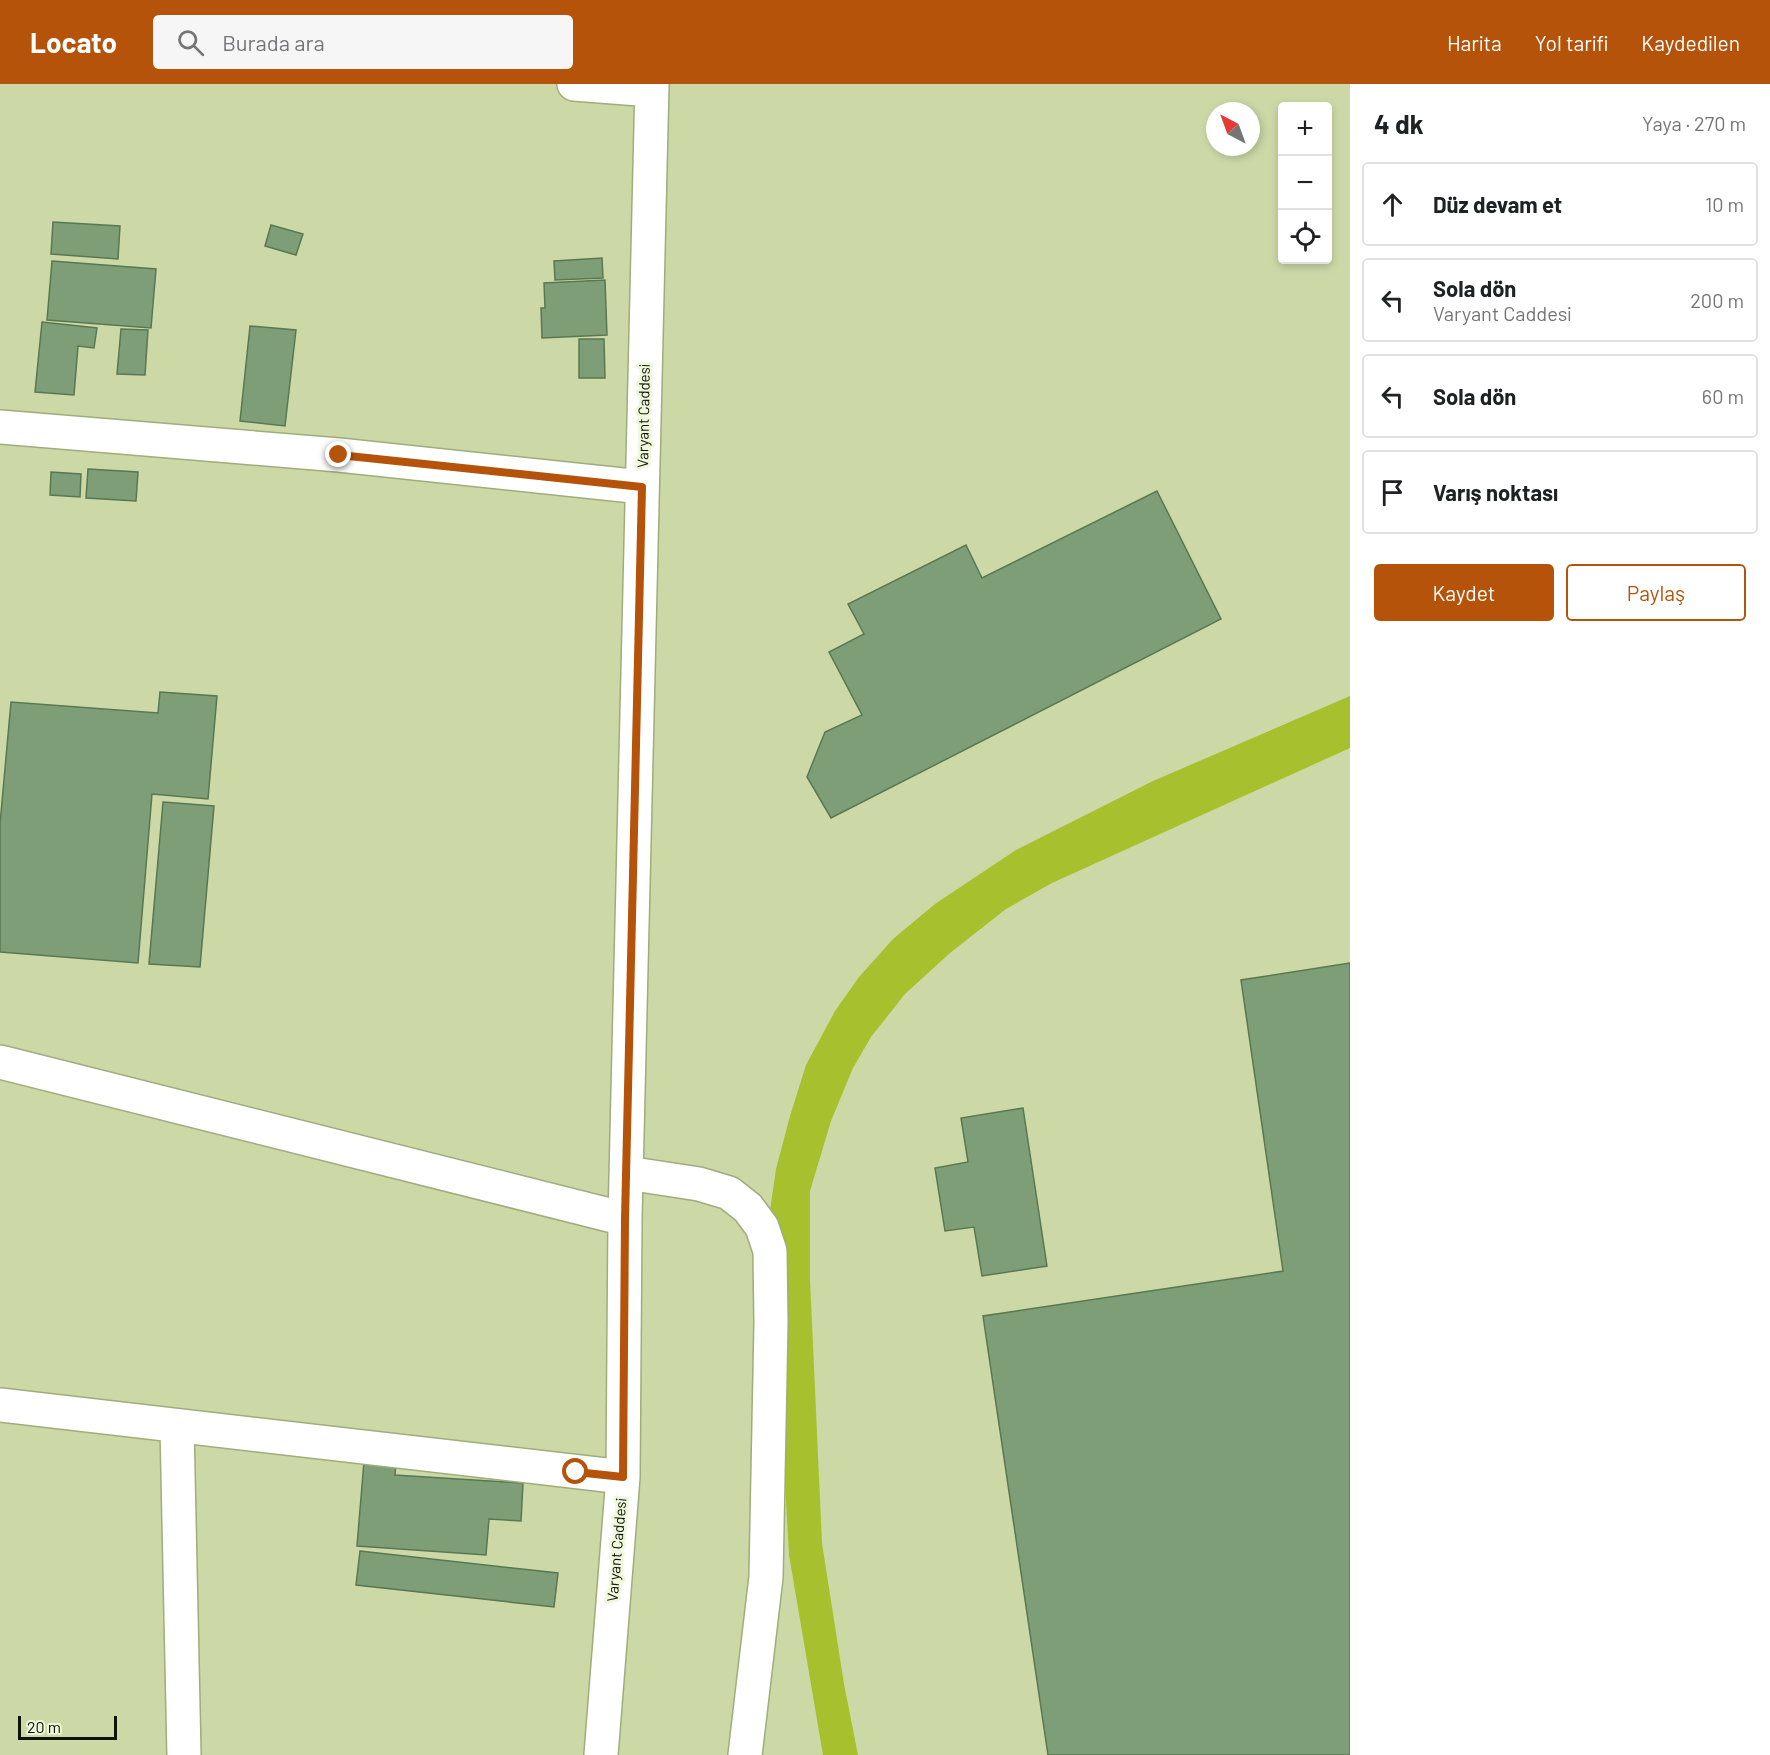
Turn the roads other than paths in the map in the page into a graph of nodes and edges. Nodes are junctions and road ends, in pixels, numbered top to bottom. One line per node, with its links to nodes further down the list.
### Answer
1 (574, 84): 2 (street)
2 (652, 87): 4 (street, Varyant Caddesi)
3 (0, 427): 4 (street)
4 (642, 487): 6 (street, Varyant Caddesi)
5 (0, 1062): 7 (street)
6 (627, 1173): 7 (street, Varyant Caddesi); 13 (street)
7 (625, 1219): 10 (street, Varyant Caddesi)
8 (0, 1405): 9 (street)
9 (177, 1425): 10 (street); 11 (street)
10 (623, 1477): 12 (street, Varyant Caddesi)
11 (184, 1755)
12 (601, 1755)
13 (745, 1755)

